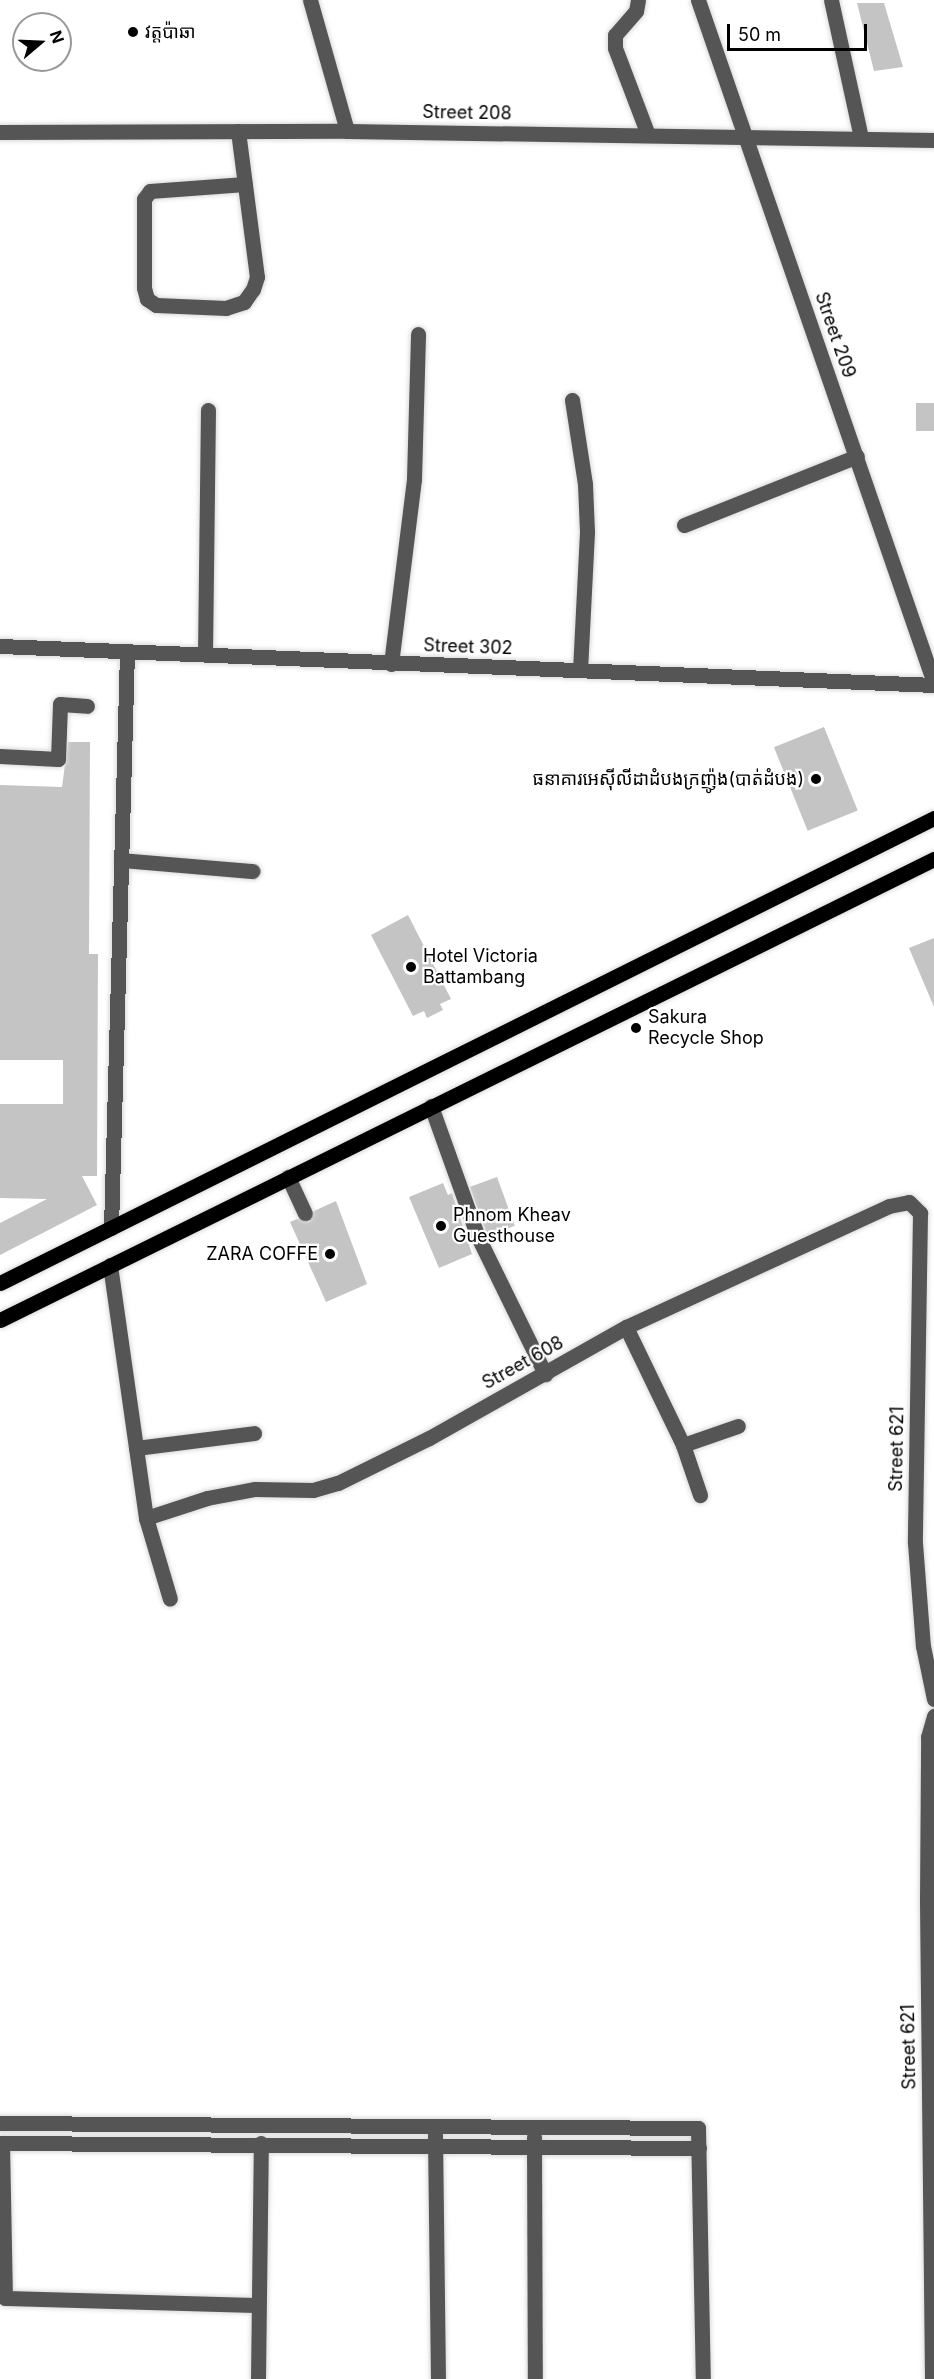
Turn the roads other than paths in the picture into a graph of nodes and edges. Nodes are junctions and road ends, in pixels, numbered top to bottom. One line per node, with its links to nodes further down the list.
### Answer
1 (310, 0): 5 (street)
2 (638, 0): 8 (street)
3 (698, 0): 9 (street, Street 209)
4 (831, 0): 10 (street)
5 (347, 131): 7 (street, Street 208); 8 (street, Street 208)
6 (0, 132): 7 (street, Street 208)
7 (238, 132): 12 (street)
8 (648, 135): 9 (street, Street 208)
9 (745, 136): 10 (street, Street 208); 16 (street, Street 209)
10 (861, 138): 11 (street, Street 208)
11 (934, 140)
12 (245, 184): 12 (street)
13 (418, 334): 21 (street)
14 (572, 400): 22 (street)
15 (208, 410): 20 (street)
16 (857, 456): 17 (street); 23 (street, Street 209)
17 (684, 525)
18 (0, 646): 19 (street, Street 302)
19 (127, 651): 20 (street, Street 302); 28 (street)
20 (206, 654): 21 (street, Street 302)
21 (391, 664): 22 (street, Street 302)
22 (580, 670): 23 (street, Street 302)
23 (934, 684)
24 (87, 706): 25 (street)
25 (0, 756)
26 (934, 818): 34 (main road)
27 (934, 859): 30 (main road)
28 (122, 860): 29 (street); 34 (street)
29 (253, 871)
30 (431, 1106): 31 (main road); 39 (street)
31 (288, 1177): 33 (street); 35 (main road)
32 (909, 1202): 38 (street, Street 608); 47 (street, Street 621)
33 (305, 1213)
34 (111, 1228): 36 (main road)
35 (110, 1265): 37 (main road); 43 (street)
36 (0, 1283)
37 (0, 1320)
38 (626, 1327): 39 (street, Street 608); 42 (street)
39 (545, 1374): 45 (street, Street 608)
40 (738, 1426): 42 (street)
41 (254, 1433): 43 (street)
42 (682, 1446): 44 (street)
43 (136, 1448): 45 (street)
44 (700, 1495)
45 (146, 1518): 46 (street)
46 (170, 1599)
47 (934, 1699)
48 (934, 1716): 49 (street, Street 621)
49 (931, 1988): 63 (street, Street 621)
50 (0, 2123): 51 (street)
51 (435, 2123): 52 (street); 55 (street)
52 (534, 2125): 56 (street); 57 (street)
53 (261, 2143): 54 (street); 55 (street); 58 (street)
54 (1, 2144): 58 (street)
55 (435, 2144): 56 (street); 60 (street)
56 (534, 2146): 57 (street); 61 (street)
57 (699, 2148): 62 (street)
58 (256, 2305): 59 (street)
59 (258, 2379)
60 (438, 2379)
61 (536, 2379)
62 (704, 2379)
63 (932, 2379)

